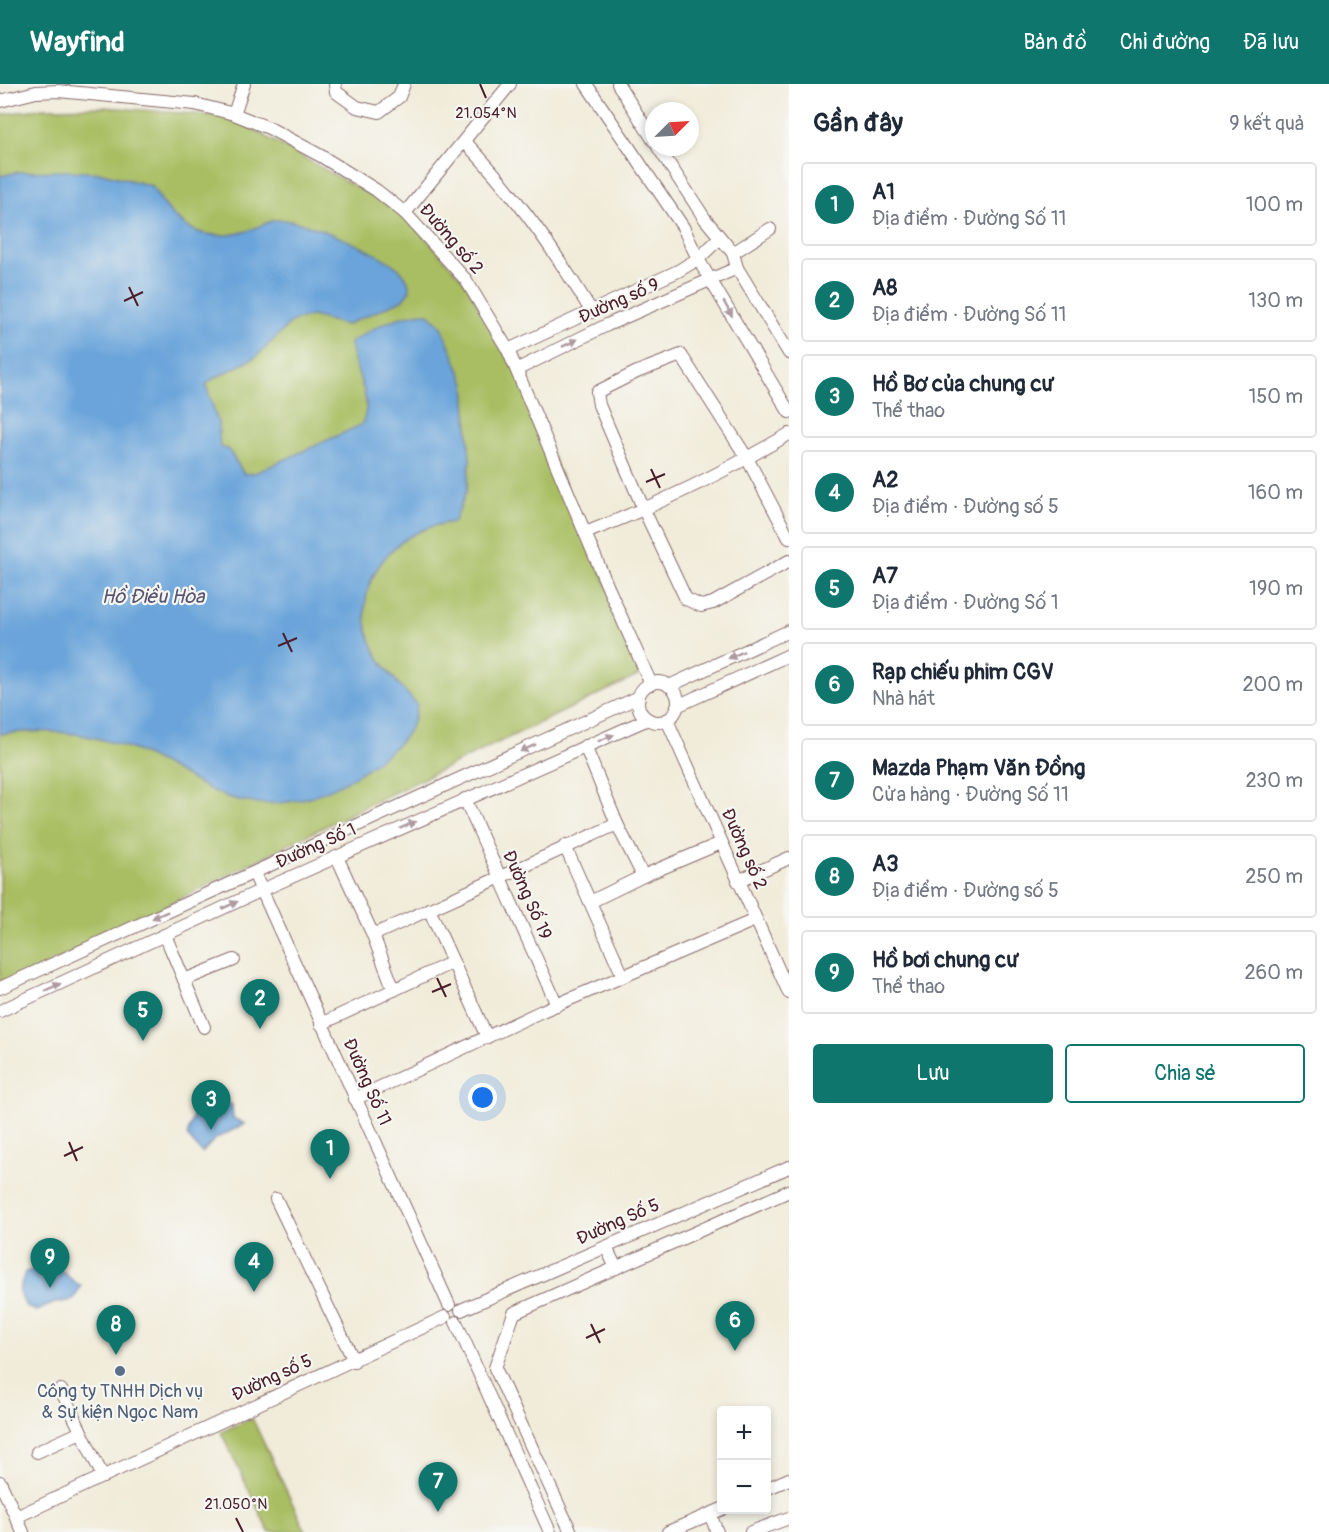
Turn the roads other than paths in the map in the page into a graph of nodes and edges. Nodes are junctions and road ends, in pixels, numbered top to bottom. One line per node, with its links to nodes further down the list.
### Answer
1 (244, 84): 10 (street)
2 (335, 84): 3 (street)
3 (404, 84)
4 (510, 84): 12 (street)
5 (586, 84): 18 (street)
6 (618, 84): 11 (street)
7 (36, 88): 8 (street, Đường số 2); 9 (street, Đường số 2)
8 (57, 88): 10 (street, Đường số 2)
9 (0, 101)
10 (234, 114): 14 (street, Đường số 2)
11 (645, 127)
12 (464, 141): 14 (street); 21 (street)
13 (664, 156): 16 (street)
14 (405, 213): 22 (street, Đường số 2)
15 (770, 229): 17 (street)
16 (720, 238): 17 (street); 18 (street, Đường số 9)
17 (733, 253): 19 (street)
18 (698, 259): 20 (street); 21 (street, Đường số 9)
19 (737, 268): 20 (street, Đường số 9); 23 (street)
20 (712, 281): 24 (street, Đường số 9, one-way to 20); 25 (street, one-way to 25)
21 (592, 312): 22 (street, Đường số 9)
22 (508, 350): 24 (street, Đường số 2)
23 (789, 352)
24 (518, 369): 29 (street, Đường số 2)
25 (789, 412)
26 (789, 434): 27 (street)
27 (747, 458): 28 (street); 28 (street); 30 (street)
28 (644, 510): 29 (street); 31 (street)
29 (585, 533): 34 (street, Đường số 2)
30 (789, 538)
31 (789, 561)
32 (789, 630): 35 (street, one-way to 35)
33 (789, 655): 37 (street)
34 (651, 684): 35 (street); 36 (street)
35 (669, 686): 37 (street)
36 (639, 697): 38 (street); 47 (street, Đường Số 1, one-way to 47)
37 (677, 706): 39 (street)
38 (648, 719): 39 (street); 40 (street, Đường Số 1, one-way to 38)
39 (667, 720): 43 (street, Đường số 2)
40 (585, 747): 41 (street, Đường Số 1); 42 (street)
41 (465, 799): 45 (street, Đường Số 1, one-way to 41); 48 (street, Đường Số 19)
42 (617, 824): 44 (street); 49 (street)
43 (721, 843): 49 (street); 50 (street, Đường số 2)
44 (565, 846): 48 (street); 52 (street)
45 (337, 857): 51 (street, Đường Số 1); 56 (street)
46 (789, 858): 50 (street)
47 (254, 873): 51 (street, Đường Số 11); 61 (street, Đường Số 1, one-way to 61)
48 (499, 876): 53 (street); 64 (street, Đường Số 19)
49 (643, 876): 52 (street)
50 (738, 881): 54 (street, Đường số 2)
51 (262, 890): 55 (street, Đường Số 1, one-way to 51); 66 (street, Đường Số 11)
52 (590, 902): 59 (street)
53 (429, 909): 56 (street); 58 (street)
54 (755, 920): 59 (street); 63 (street, Đường số 2)
55 (165, 935): 60 (street); 65 (street, Đường Số 1, one-way to 55)
56 (373, 935): 62 (street)
57 (234, 960): 60 (street)
58 (453, 962): 62 (street); 68 (street)
59 (623, 976): 64 (street)
60 (184, 980): 67 (street)
61 (0, 988)
62 (394, 990): 66 (street)
63 (789, 993)
64 (557, 1005): 68 (street)
65 (0, 1011)
66 (321, 1024): 69 (street, Đường Số 11)
67 (204, 1027)
68 (487, 1037): 69 (street)
69 (355, 1099): 77 (street, Đường Số 11)
70 (789, 1167): 72 (street, Đường Số 5)
71 (789, 1191): 74 (street)
72 (719, 1197): 74 (street); 75 (street, Đường Số 5)
73 (276, 1199): 78 (street)
74 (728, 1218): 76 (street)
75 (606, 1247): 76 (street); 77 (street, Đường Số 5)
76 (616, 1268): 91 (street)
77 (453, 1313): 78 (street, Đường số 5); 90 (street, Đường Số 11)
78 (354, 1360): 82 (street, Đường số 5)
79 (61, 1390): 80 (street)
80 (81, 1432): 81 (street); 82 (street)
81 (37, 1452)
82 (103, 1477): 87 (street, Đường số 5)
83 (789, 1479): 85 (street)
84 (0, 1482): 87 (street)
85 (771, 1487)
86 (716, 1512): 92 (street); 93 (street)
87 (16, 1517): 89 (street)
88 (789, 1518): 94 (street)
89 (23, 1532)
90 (550, 1532)
91 (571, 1532)
92 (668, 1532)
93 (717, 1532)
94 (751, 1532)

